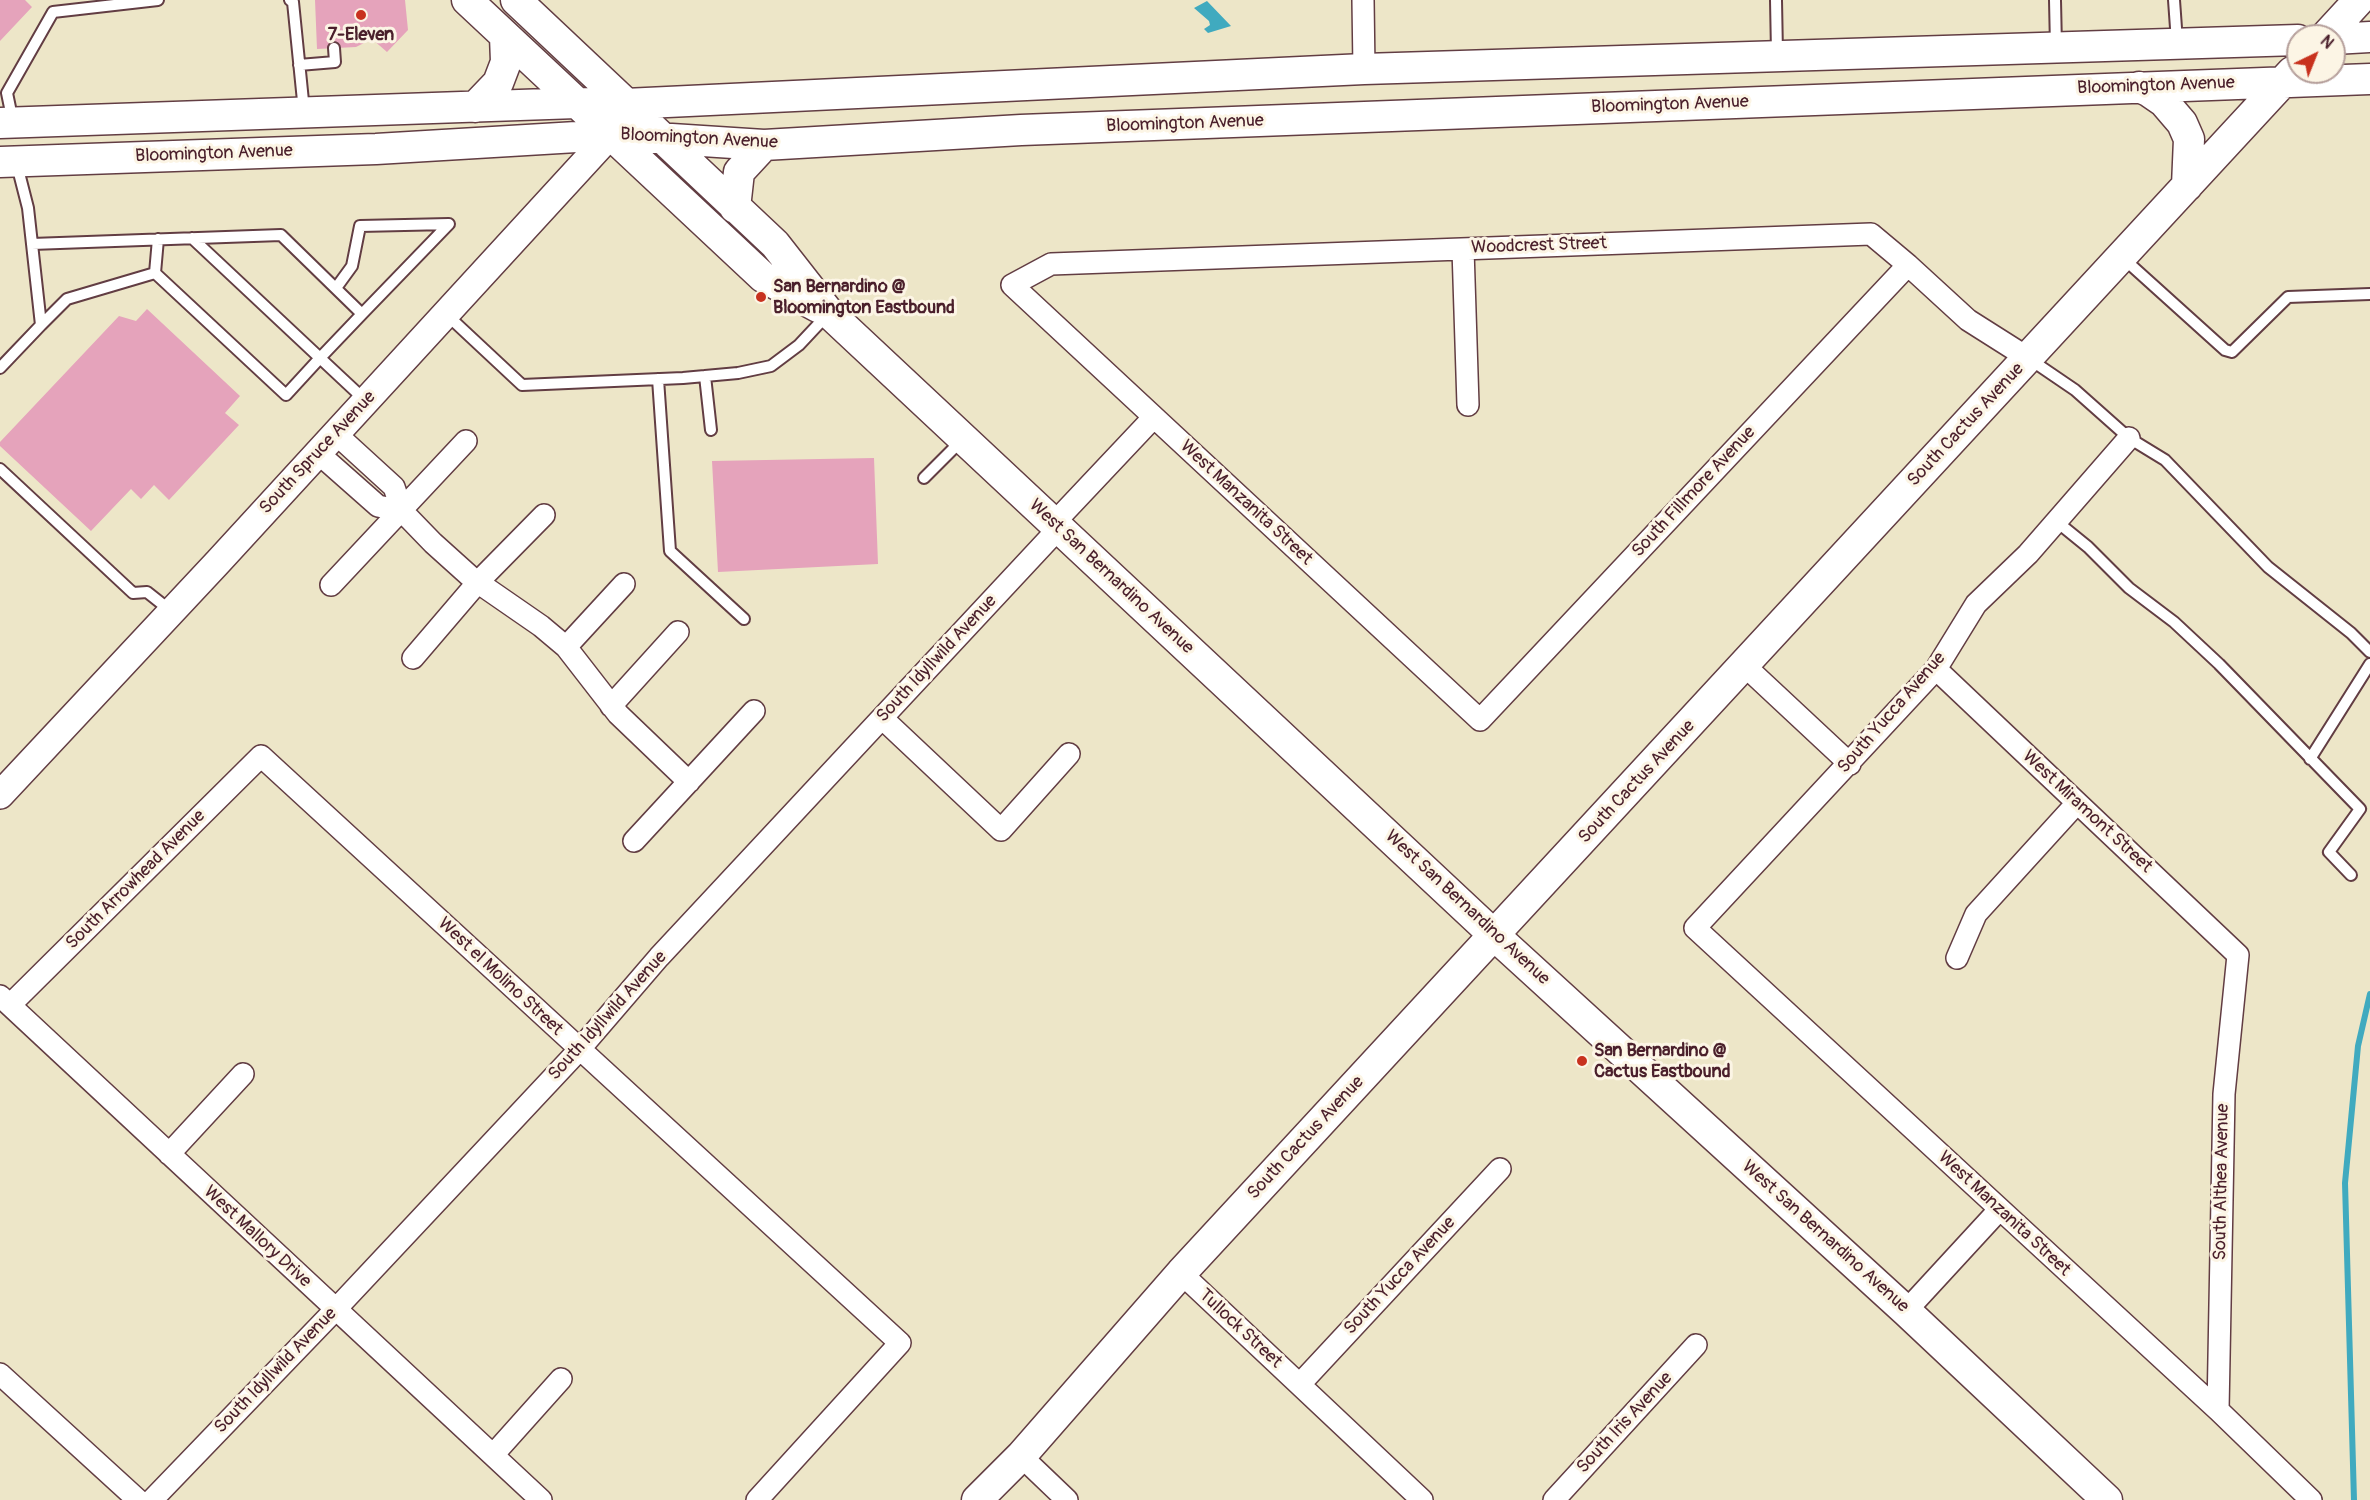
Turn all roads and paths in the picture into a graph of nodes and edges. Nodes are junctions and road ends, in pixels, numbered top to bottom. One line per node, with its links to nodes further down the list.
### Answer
1 (158, 0): 32 (lane)
2 (290, 0): 19 (lane)
3 (467, 0): 11 (main road, West San Bernardino Avenue)
4 (516, 0): 27 (main road, West San Bernardino Avenue)
5 (1362, 0): 20 (street)
6 (1776, 0): 18 (lane)
7 (2055, 0): 16 (lane)
8 (2174, 0): 15 (lane)
9 (2359, 0): 10 (main road)
10 (2337, 24)
11 (505, 36): 26 (main road, West San Bernardino Avenue); 28 (main road)
12 (2370, 37): 13 (main road)
13 (2346, 38)
14 (2286, 40): 15 (main road, Bloomington Avenue)
15 (2177, 44): 16 (main road, Bloomington Avenue)
16 (2056, 47): 18 (main road, Bloomington Avenue)
17 (334, 48): 19 (lane)
18 (1777, 56): 20 (main road, Bloomington Avenue)
19 (299, 65): 29 (lane)
20 (1364, 69): 27 (main road, Bloomington Avenue)
21 (2286, 74): 25 (main road, Bloomington Avenue)
22 (2346, 77): 24 (main road, Bloomington Avenue)
23 (2286, 79): 34 (main road, South Cactus Avenue)
24 (2370, 79)
25 (2139, 87): 33 (main road, Bloomington Avenue); 34 (main road)
26 (577, 103): 27 (main road, Bloomington Avenue); 28 (main road, Bloomington Avenue); 30 (main road, West San Bernardino Avenue)
27 (625, 104): 30 (street, South Spruce Avenue); 31 (main road, West San Bernardino Avenue)
28 (475, 107): 29 (main road, Bloomington Avenue)
29 (304, 114): 32 (main road, Bloomington Avenue)
30 (610, 135): 31 (main road, Bloomington Avenue); 32 (main road, Bloomington Avenue); 46 (main road, West San Bernardino Avenue); 48 (street, South Spruce Avenue)
31 (664, 140): 33 (main road, Bloomington Avenue); 35 (main road, West San Bernardino Avenue)
32 (6, 142): 38 (lane)
33 (764, 145): 35 (main road)
34 (2187, 186): 40 (main road, South Cactus Avenue)
35 (735, 208): 46 (main road, West San Bernardino Avenue)
36 (192, 238): 37 (lane); 44 (lane); 50 (lane)
37 (158, 239): 38 (lane); 42 (lane)
38 (32, 244): 49 (lane)
39 (1463, 249): 41 (street, Woodcrest Street); 43 (street, Woodcrest Street); 56 (street)
40 (2122, 257): 45 (lane); 51 (main road, South Cactus Avenue)
41 (1908, 265): 51 (street, Woodcrest Street); 84 (street, South Fillmore Avenue)
42 (155, 273): 49 (lane); 50 (lane)
43 (1012, 285): 57 (street, West Manzanita Street)
44 (336, 288): 47 (lane); 47 (lane)
45 (2370, 294)
46 (829, 313): 53 (lane); 59 (main road, West San Bernardino Avenue)
47 (362, 314): 50 (lane)
48 (446, 314): 54 (lane); 55 (street, South Spruce Avenue)
49 (41, 325): 52 (lane)
50 (320, 358): 55 (lane)
51 (2028, 358): 60 (lane); 79 (main road, South Cactus Avenue)
52 (0, 368)
53 (705, 376): 54 (lane); 58 (lane)
54 (658, 379): 73 (lane)
55 (366, 401): 62 (street, South Spruce Avenue)
56 (1468, 405)
57 (1153, 418): 68 (street, South Idyllwild Avenue); 84 (street, West Manzanita Street)
58 (711, 430)
59 (963, 438): 64 (lane); 68 (main road, West San Bernardino Avenue)
60 (2129, 438): 67 (street, South Yucca Avenue); 76 (lane)
61 (466, 441): 65 (street)
62 (327, 443): 65 (street); 72 (street, South Spruce Avenue)
63 (0, 469): 72 (lane)
64 (924, 478)
65 (402, 511): 69 (street); 71 (street)
66 (544, 515): 69 (street)
67 (2056, 521): 80 (street, South Yucca Avenue); 87 (lane)
68 (1056, 525): 83 (street, South Idyllwild Avenue); 95 (main road, West San Bernardino Avenue)
69 (478, 582): 75 (street); 77 (street)
70 (624, 584): 75 (street)
71 (331, 585)
72 (171, 611): 90 (street, South Spruce Avenue)
73 (744, 619)
74 (678, 632): 81 (street)
75 (566, 647): 81 (street)
76 (2370, 652)
77 (413, 658)
78 (2370, 664): 87 (lane)
79 (1745, 666): 88 (street); 95 (main road, South Cactus Avenue)
80 (1936, 669): 88 (street, South Yucca Avenue); 91 (street, West Miramont Street)
81 (611, 706): 89 (street)
82 (754, 711): 89 (street)
83 (882, 718): 85 (street); 99 (street, South Idyllwild Avenue)
84 (1480, 720)
85 (1069, 754)
86 (261, 756): 98 (street, South Arrowhead Avenue); 99 (street, West el Molino Street)
87 (2310, 759): 93 (lane)
88 (1850, 764): 94 (street, South Yucca Avenue)
89 (689, 782): 92 (street)
90 (0, 795)
91 (2077, 803): 96 (street, West Miramont Street); 97 (street)
92 (634, 841)
93 (2351, 875)
94 (1695, 928): 103 (street, West Manzanita Street)
95 (1494, 935): 104 (main road, South Cactus Avenue); 106 (main road, West San Bernardino Avenue)
96 (2238, 955): 111 (street, South Althea Avenue)
97 (1958, 958)
98 (5, 1000): 101 (street, West Mallory Drive)
99 (579, 1050): 105 (street, South Idyllwild Avenue); 117 (street, West el Molino Street)
100 (243, 1074): 101 (street)
101 (169, 1154): 105 (street, West Mallory Drive)
102 (1500, 1169): 110 (street, South Yucca Avenue)
103 (1999, 1210): 106 (street); 111 (street, West Manzanita Street)
104 (1181, 1273): 110 (street, Tullock Street); 113 (main road, South Cactus Avenue)
105 (335, 1310): 112 (street, West Mallory Drive); 115 (street, South Idyllwild Avenue)
106 (1906, 1311): 122 (main road, West San Bernardino Avenue)
107 (1696, 1345): 121 (street, South Iris Avenue)
108 (0, 1374): 114 (street)
109 (561, 1379): 112 (street)
110 (1300, 1384): 120 (street, Tullock Street)
111 (2218, 1410): 123 (street, West Manzanita Street)
112 (493, 1455): 116 (street, West Mallory Drive)
113 (1021, 1456): 118 (main road, South Cactus Avenue); 119 (street)
114 (138, 1500)
115 (152, 1500)
116 (541, 1500)
117 (757, 1500)
118 (977, 1500)
119 (1067, 1500)
120 (1422, 1500)
121 (1554, 1500)
122 (2108, 1500)
123 (2311, 1500)

